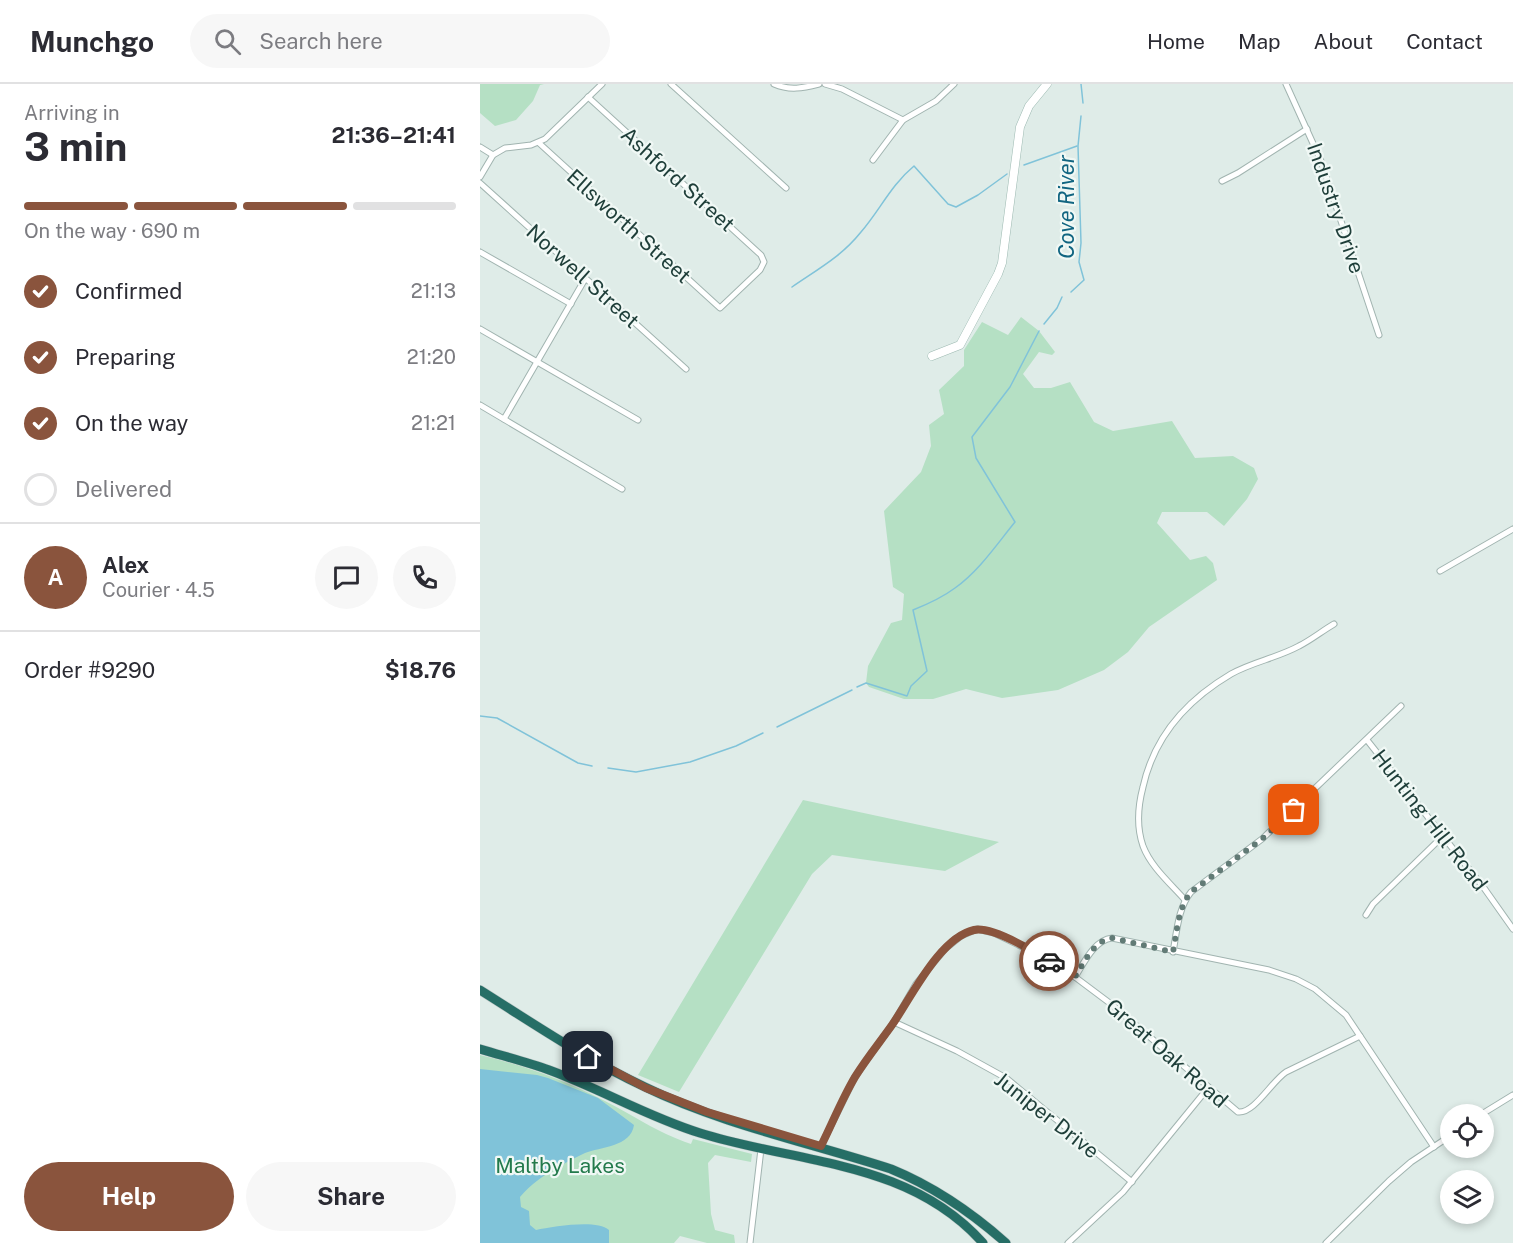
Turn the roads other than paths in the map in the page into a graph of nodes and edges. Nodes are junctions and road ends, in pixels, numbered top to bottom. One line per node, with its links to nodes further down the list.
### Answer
1 (602, 84): 9 (street)
2 (671, 84): 19 (street)
3 (774, 84): 4 (street)
4 (819, 84)
5 (825, 84): 10 (street)
6 (954, 84): 10 (street)
7 (1286, 84): 11 (street, Industry Drive)
8 (1042, 85): 26 (street)
9 (588, 97): 12 (street); 23 (street, Ashford Street)
10 (903, 120): 15 (street)
11 (1307, 129): 17 (street); 25 (street, Industry Drive)
12 (539, 143): 14 (street); 23 (street, Ellsworth Street)
13 (480, 147): 14 (street)
14 (493, 155): 16 (street)
15 (873, 160)
16 (480, 177)
17 (1221, 181)
18 (480, 183): 21 (street, Norwell Street)
19 (786, 188)
20 (480, 252): 22 (street)
21 (585, 279): 22 (street); 28 (street, Norwell Street)
22 (571, 304): 27 (street)
23 (720, 308)
24 (480, 328): 27 (street)
25 (1379, 335)
26 (932, 357)
27 (538, 363): 30 (street); 31 (street)
28 (686, 369)
29 (480, 405): 30 (street)
30 (504, 419): 32 (street)
31 (638, 420)
32 (622, 489)
33 (1513, 529): 34 (street)
34 (1440, 572)
35 (1334, 624): 39 (street)
36 (1401, 706): 37 (street)
37 (1367, 740): 38 (street, Hunting Hill Road); 39 (street)
38 (1443, 836): 40 (street); 41 (street, Hunting Hill Road)
39 (1185, 900): 42 (street)
40 (1366, 915)
41 (1513, 929)
42 (1173, 952): 43 (street); 46 (street)
43 (1075, 977): 45 (street, Great Oak Road); 48 (street, Great Oak Road)
44 (480, 990): 52 (highway)
45 (894, 1022): 52 (street); 55 (street, Juniper Drive)
46 (1360, 1036): 48 (street, Great Oak Road); 53 (street)
47 (480, 1049): 54 (highway)
48 (1208, 1088): 55 (street)
49 (1513, 1095): 50 (street)
50 (1494, 1107)
51 (1440, 1143): 53 (street)
52 (821, 1146): 58 (highway)
53 (1434, 1147): 60 (street)
54 (761, 1149): 56 (street); 57 (highway)
55 (1132, 1182): 59 (street)
56 (750, 1243)
57 (983, 1243)
58 (1006, 1243)
59 (1068, 1243)
60 (1326, 1243)

